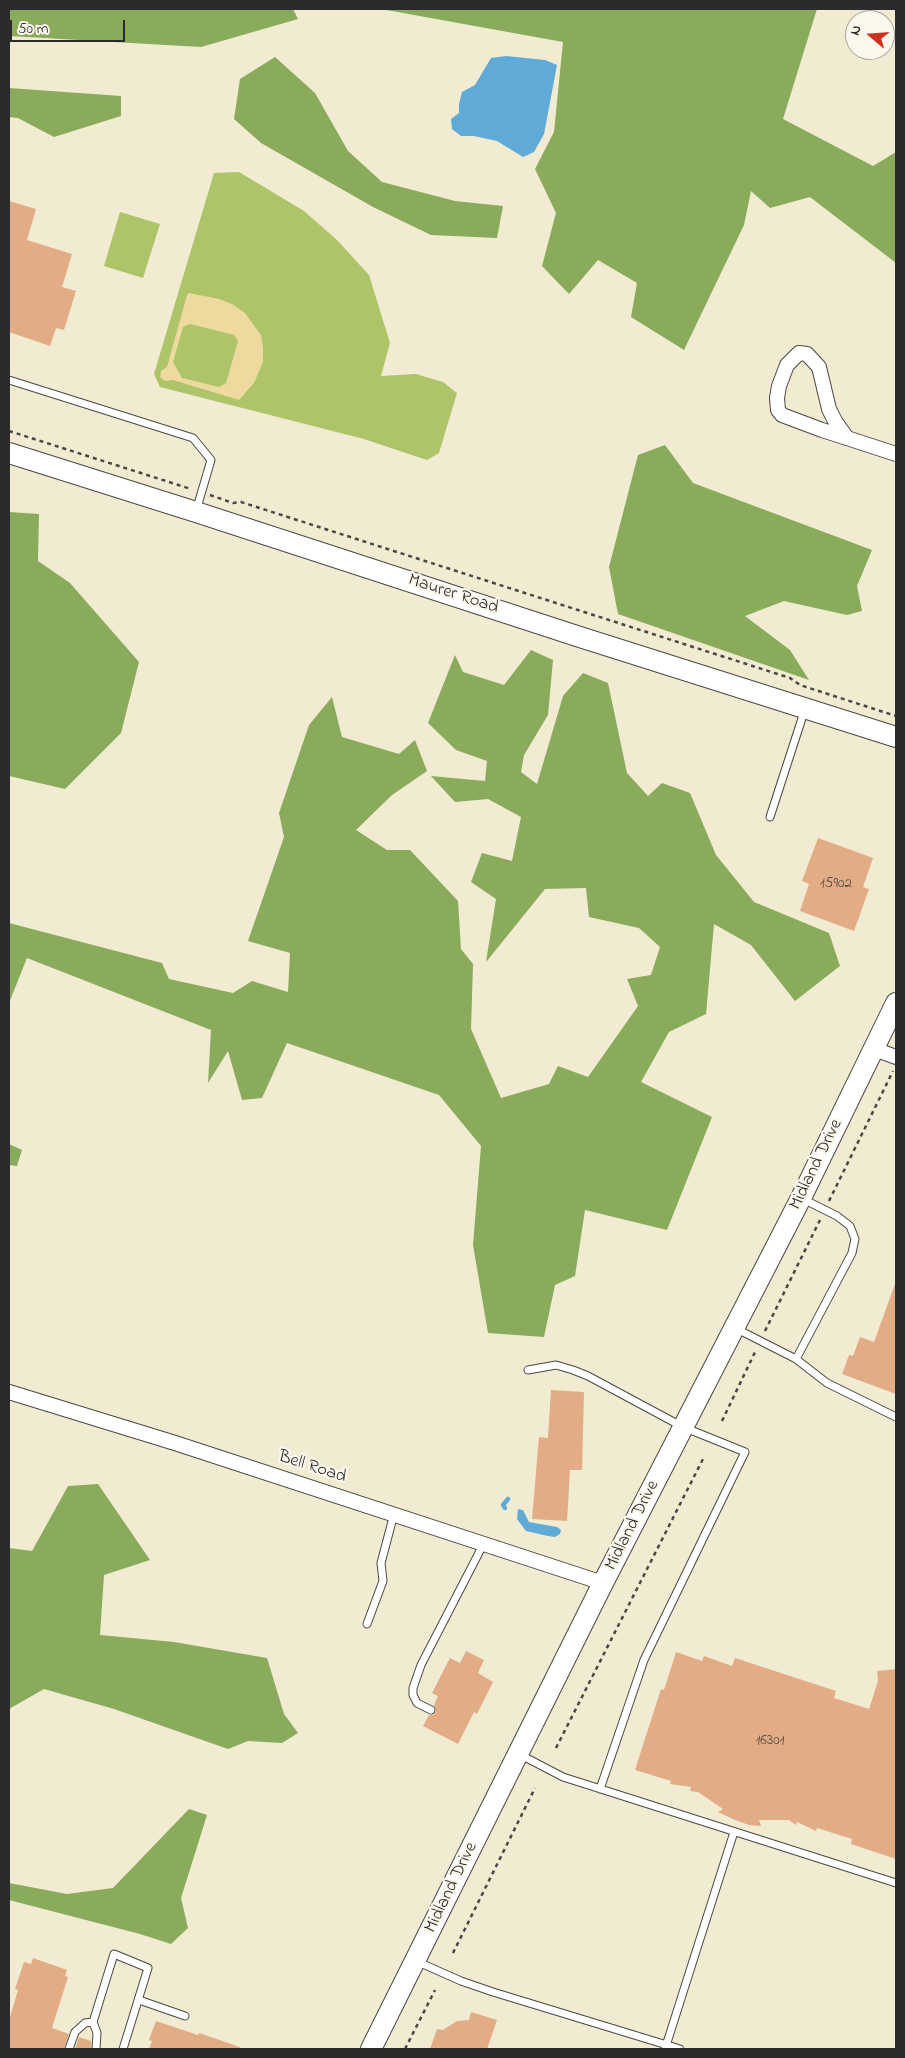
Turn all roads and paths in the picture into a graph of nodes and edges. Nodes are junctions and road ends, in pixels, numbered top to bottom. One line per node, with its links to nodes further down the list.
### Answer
1 (9, 380): 6 (lane)
2 (9, 431): 6 (path)
3 (847, 438): 3 (street); 5 (street)
4 (9, 453): 7 (main road, Maurer Road)
5 (896, 454)
6 (202, 492): 7 (lane); 9 (path)
7 (196, 512): 8 (main road, Maurer Road)
8 (805, 708): 10 (main road, Maurer Road); 11 (lane)
9 (896, 716)
10 (896, 737)
11 (770, 817)
12 (896, 1004): 13 (main road, Midland Drive)
13 (874, 1049): 14 (street); 16 (main road, Midland Drive)
14 (896, 1056)
15 (896, 1065): 17 (path)
16 (801, 1198): 17 (lane); 18 (main road, Midland Drive)
17 (825, 1210): 19 (path); 20 (lane)
18 (734, 1328): 19 (lane); 25 (main road, Midland Drive)
19 (760, 1341): 20 (lane); 24 (path)
20 (796, 1359): 23 (lane)
21 (528, 1370): 25 (lane)
22 (9, 1392): 27 (street, Bell Road)
23 (896, 1417)
24 (722, 1420)
25 (684, 1427): 29 (main road, Midland Drive); 35 (lane)
26 (704, 1457): 32 (path)
27 (394, 1514): 28 (street, Bell Road); 30 (lane)
28 (484, 1543): 29 (street, Bell Road); 31 (lane)
29 (603, 1583): 33 (main road, Midland Drive)
30 (367, 1624)
31 (431, 1710)
32 (556, 1748)
33 (518, 1754): 35 (lane); 39 (main road, Midland Drive)
34 (535, 1788): 38 (path)
35 (600, 1789): 36 (lane)
36 (734, 1832): 37 (lane); 44 (lane)
37 (896, 1882)
38 (453, 1953)
39 (415, 1961): 44 (lane); 48 (main road, Midland Drive)
40 (435, 1990): 49 (path)
41 (139, 2000): 42 (lane); 43 (lane); 47 (lane)
42 (185, 2016)
43 (92, 2022): 45 (lane); 46 (lane)
44 (665, 2047): 50 (lane)
45 (70, 2049)
46 (96, 2049)
47 (123, 2049)
48 (371, 2049)
49 (405, 2049)
50 (680, 2049)

